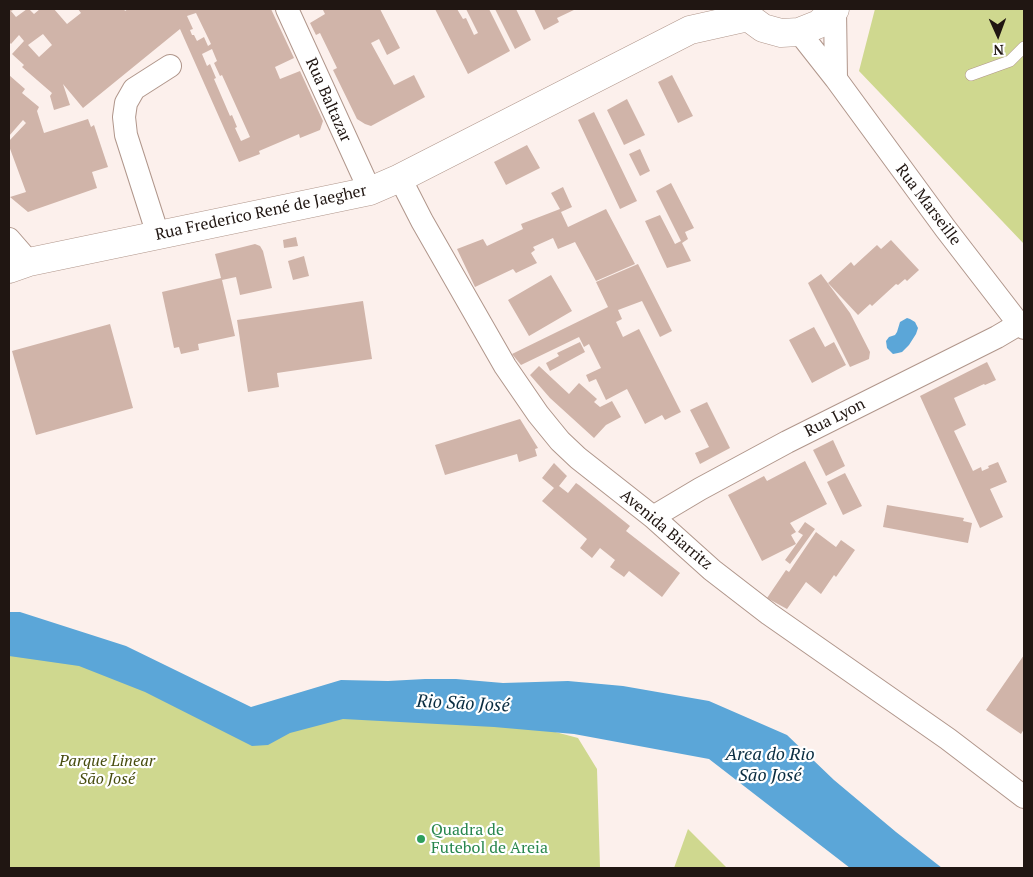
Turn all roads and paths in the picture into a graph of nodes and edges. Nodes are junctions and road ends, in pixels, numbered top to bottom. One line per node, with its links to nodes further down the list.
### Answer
1 (287, 9): 12 (street, Rua Baltazar)
2 (710, 9): 5 (main road, Rua Frederico René de Jaegher)
3 (835, 9): 6 (main road); 10 (street)
4 (745, 13): 5 (main road, Rua Frederico René de Jaegher); 6 (main road)
5 (690, 30): 11 (main road, Rua Frederico René de Jaegher)
6 (799, 32): 10 (street, Rua Marseille)
7 (1024, 47): 9 (lane)
8 (170, 66): 13 (street)
9 (971, 75)
10 (836, 79): 16 (street, Rua Marseille)
11 (400, 178): 12 (main road, Rua Frederico René de Jaegher); 17 (street, Avenida Biarritz)
12 (370, 191): 13 (main road, Rua Frederico René de Jaegher)
13 (158, 235): 15 (main road, Rua Frederico René de Jaegher)
14 (9, 239): 15 (street)
15 (19, 266)
16 (1022, 326): 17 (street, Rua Lyon)
17 (652, 517): 18 (street, Avenida Biarritz)
18 (1024, 797)

